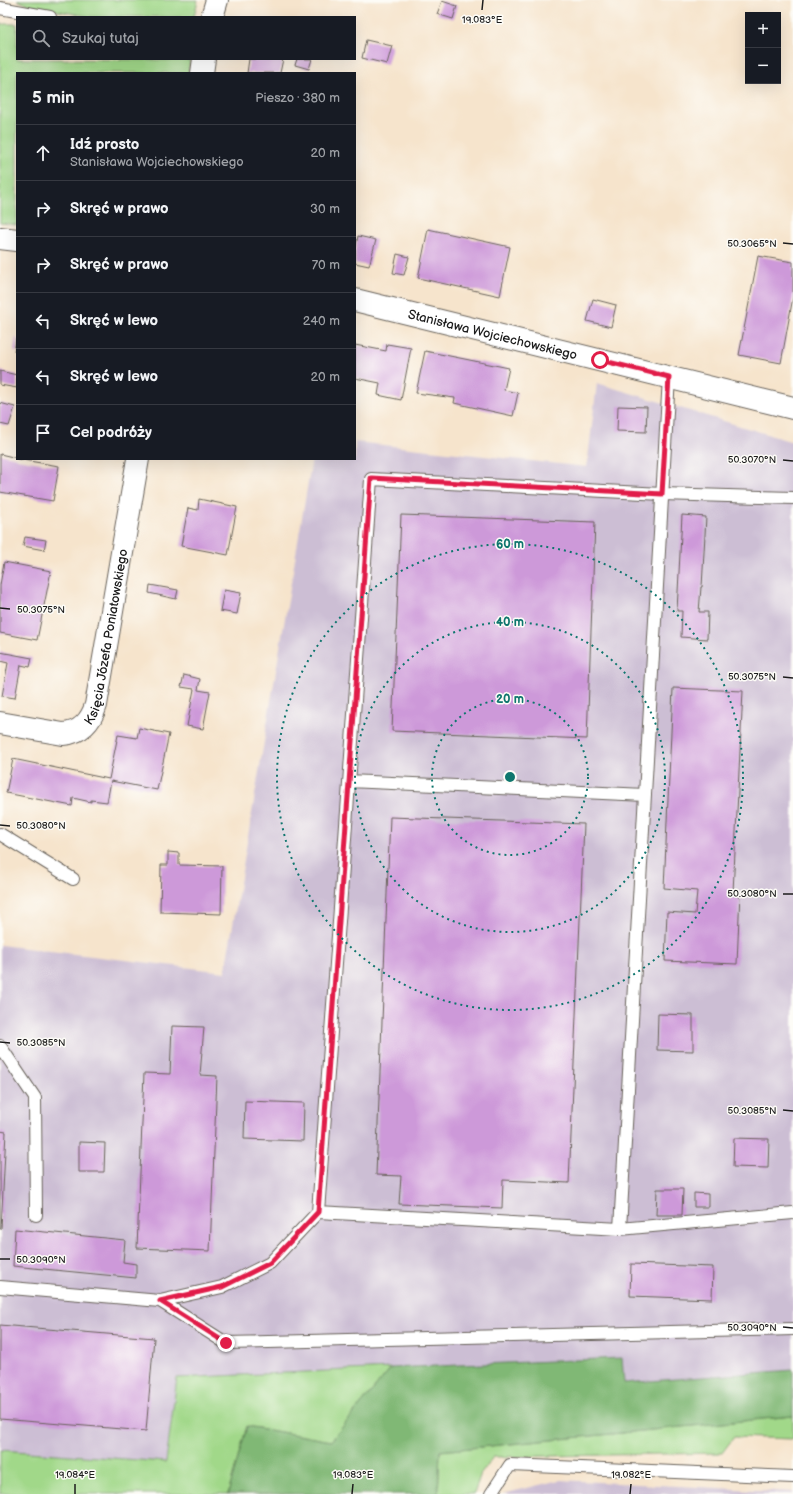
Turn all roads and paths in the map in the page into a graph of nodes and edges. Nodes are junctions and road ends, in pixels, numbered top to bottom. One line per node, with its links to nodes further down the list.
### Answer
1 (217, 0): 4 (street)
2 (0, 8): 3 (lane)
3 (44, 16)
4 (212, 16)
5 (204, 60): 6 (street)
6 (202, 72)
7 (0, 238): 8 (street)
8 (16, 240)
9 (356, 300): 10 (street, Stanisława Wojciechowskiego)
10 (669, 377): 11 (street, Stanisława Wojciechowskiego); 13 (lane)
11 (793, 408)
12 (138, 460): 15 (street, Księcia Józefa Poniatowskiego)
13 (662, 494): 14 (lane); 16 (lane); 17 (lane)
14 (793, 498)
15 (0, 723)
16 (349, 781): 17 (lane); 21 (lane)
17 (645, 795): 24 (lane)
18 (0, 834): 19 (lane)
19 (73, 879)
20 (0, 1046): 23 (lane)
21 (318, 1212): 24 (lane); 26 (lane)
22 (793, 1213): 24 (lane)
23 (36, 1215)
24 (620, 1229)
25 (0, 1287): 26 (lane)
26 (160, 1301): 27 (lane)
27 (793, 1329)
28 (793, 1477): 29 (lane)
29 (491, 1494)

